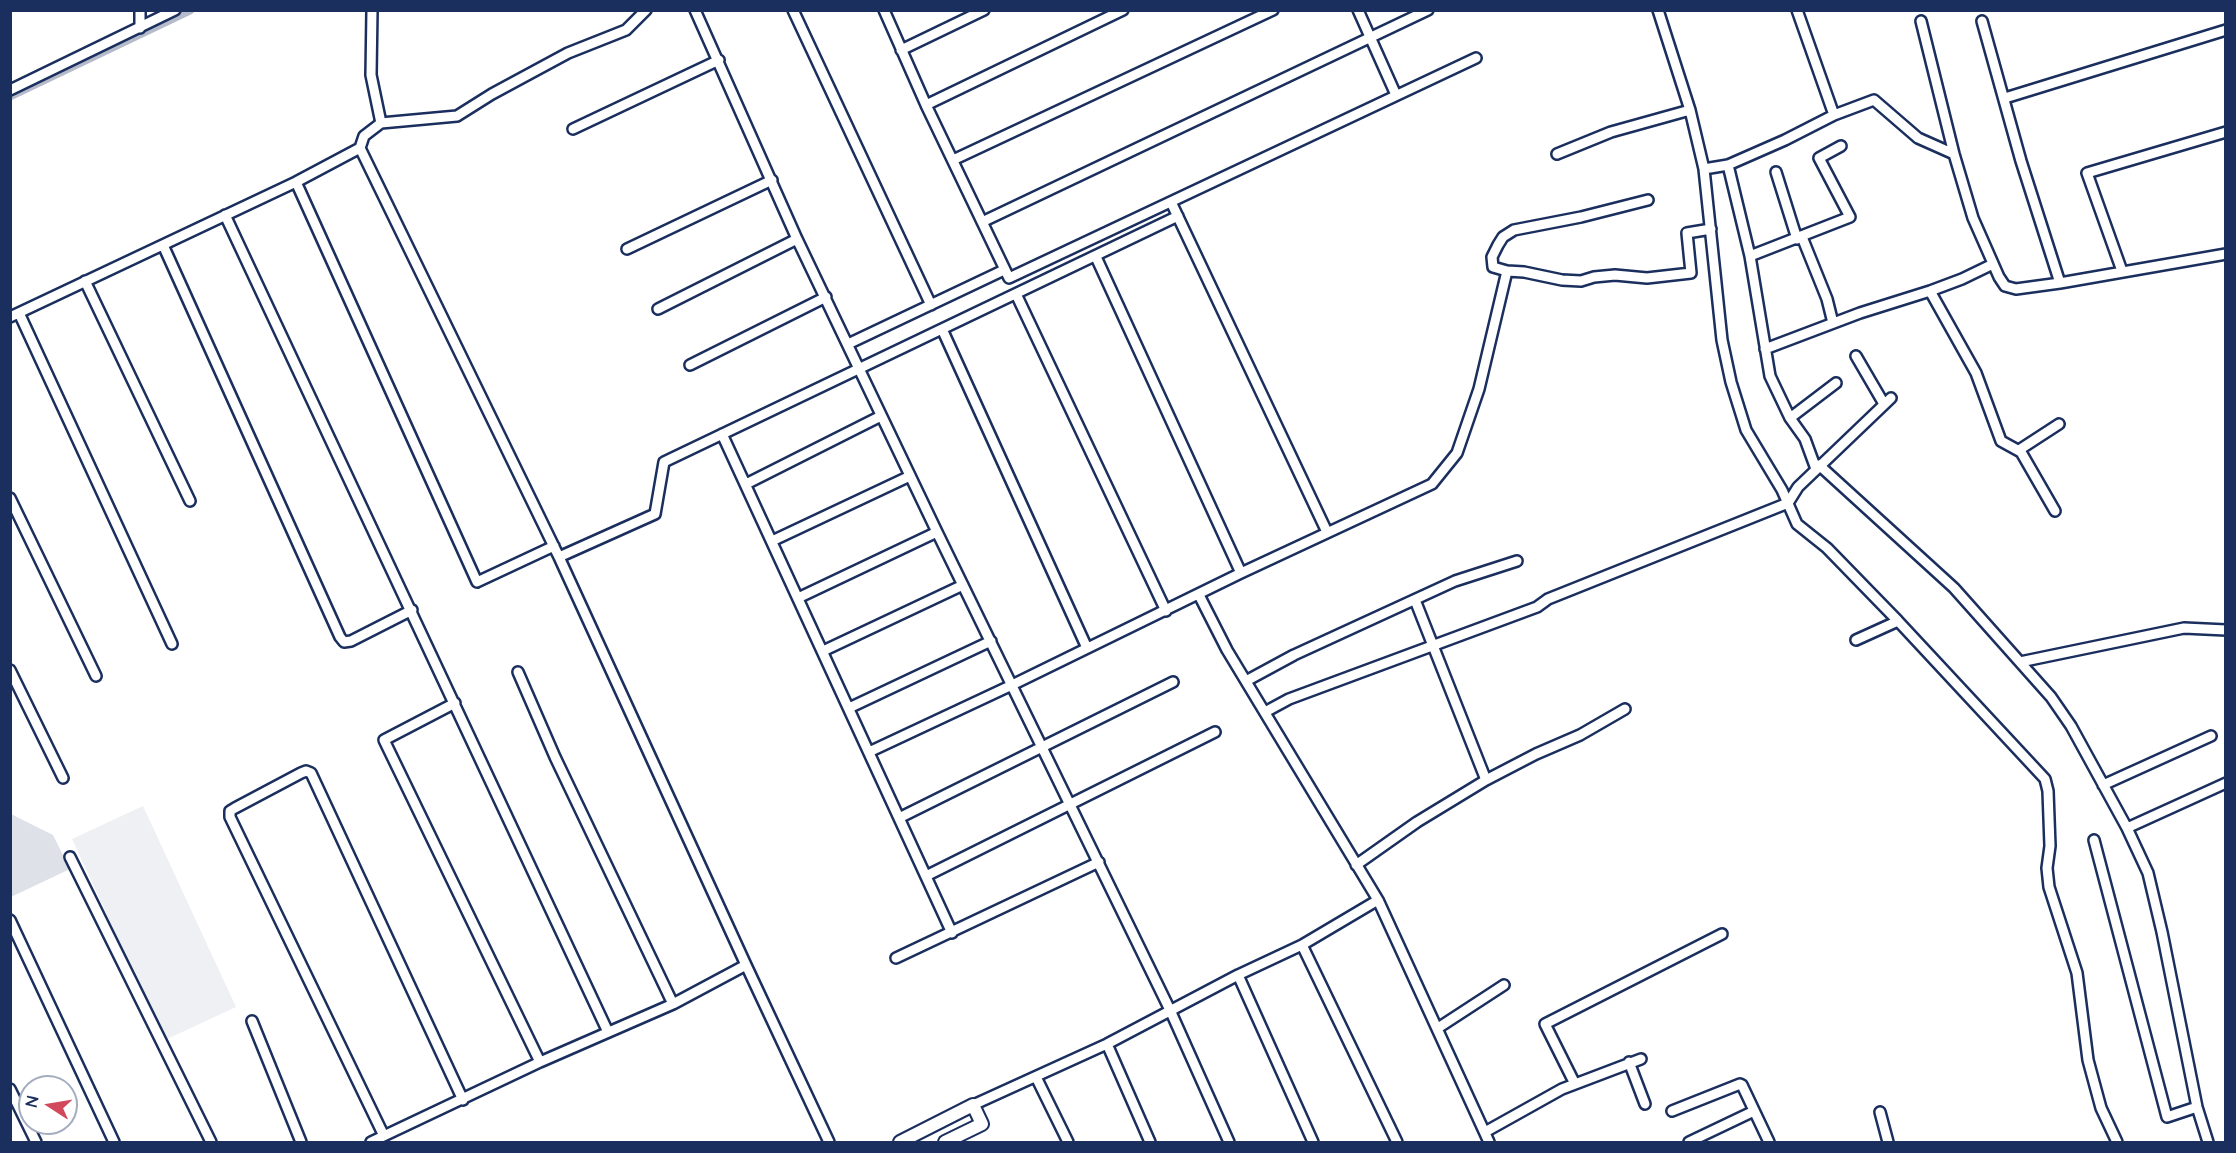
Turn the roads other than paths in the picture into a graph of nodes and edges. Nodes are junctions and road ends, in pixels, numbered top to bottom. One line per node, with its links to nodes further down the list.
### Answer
1 (140, 10): 17 (street)
2 (175, 10): 17 (street)
3 (372, 10): 29 (street)
4 (646, 10): 29 (street)
5 (695, 10): 22 (street)
6 (793, 10): 64 (street)
7 (884, 10): 20 (street)
8 (984, 10): 20 (street)
9 (1123, 10): 26 (street)
10 (1273, 10): 36 (street)
11 (1358, 10): 19 (street)
12 (1428, 10): 19 (street)
13 (1658, 10): 27 (street)
14 (1797, 10): 28 (street)
15 (1921, 21): 35 (street)
16 (1982, 21): 25 (street)
17 (140, 28): 23 (street)
18 (2226, 30): 25 (street)
19 (1370, 39): 24 (street); 46 (street)
20 (901, 50): 26 (street)
21 (1476, 58): 24 (street)
22 (719, 60): 30 (street); 40 (street)
23 (10, 90)
24 (1396, 95): 43 (street)
25 (2005, 98): 60 (street)
26 (926, 105): 36 (street)
27 (1689, 110): 34 (street); 38 (street)
28 (1834, 115): 35 (street); 37 (street)
29 (381, 123): 33 (street)
30 (573, 129)
31 (2226, 132): 58 (street)
32 (1841, 146): 48 (street)
33 (360, 148): 41 (street); 90 (street)
34 (1557, 154)
35 (1954, 154): 55 (street)
36 (952, 160): 46 (street)
37 (1728, 165): 38 (street); 54 (street)
38 (1704, 170): 47 (street)
39 (1776, 172): 48 (street)
40 (772, 180): 49 (street); 51 (street)
41 (296, 182): 44 (street); 90 (street)
42 (1648, 200): 57 (street)
43 (1171, 202): 45 (street); 56 (street)
44 (225, 215): 50 (street); 98 (street)
45 (1178, 216): 53 (street); 88 (street)
46 (982, 222): 56 (street)
47 (1711, 229): 57 (street); 85 (street)
48 (1799, 238): 54 (street); 67 (street)
49 (797, 239): 63 (street); 65 (street)
50 (162, 245): 59 (street); 98 (street)
51 (627, 249)
52 (2226, 254): 58 (street)
53 (1096, 256): 62 (street); 93 (street)
54 (1750, 256): 70 (street)
55 (1993, 264): 60 (street); 61 (street)
56 (1004, 270): 64 (street)
57 (1507, 271): 88 (street)
58 (2122, 272): 60 (street)
59 (85, 281): 66 (street); 84 (street)
60 (2060, 283)
61 (1930, 291): 67 (street); 79 (street)
62 (1016, 294): 68 (street); 99 (street)
63 (826, 297): 69 (street); 72 (street)
64 (931, 305): 69 (street)
65 (658, 309)
66 (15, 315): 104 (street)
67 (1833, 323): 70 (street)
68 (942, 329): 73 (street); 106 (street)
69 (848, 344): 73 (street)
70 (1765, 348): 76 (street)
71 (1856, 356): 80 (street)
72 (690, 365)
73 (859, 369): 75 (street); 78 (street)
74 (1836, 383): 76 (street)
75 (881, 416): 81 (street); 82 (street)
76 (1790, 418): 80 (street)
77 (2059, 424): 79 (street)
78 (722, 434): 82 (street); 91 (street)
79 (2019, 450): 86 (street)
80 (1818, 467): 85 (street); 108 (street)
81 (910, 476): 87 (street); 89 (street)
82 (746, 484): 89 (street)
83 (10, 498): 111 (street)
84 (190, 501)
85 (1788, 503): 100 (street); 105 (street)
86 (2055, 511)
87 (937, 532): 94 (street); 96 (street)
88 (1327, 532): 93 (street)
89 (772, 541): 96 (street)
90 (554, 546): 91 (street)
91 (560, 557): 141 (street)
92 (1517, 561): 97 (street)
93 (1241, 573): 95 (street)
94 (963, 585): 103 (street); 107 (street)
95 (1199, 595): 99 (street); 112 (street)
96 (798, 598): 107 (street)
97 (1415, 600): 105 (street); 112 (street)
98 (412, 610): 115 (street)
99 (1166, 611): 106 (street)
100 (1898, 621): 102 (street); 182 (street)
101 (2226, 630): 108 (street)
102 (1856, 640)
103 (991, 641): 114 (street); 116 (street)
104 (172, 644)
105 (1433, 646): 118 (street); 124 (street)
106 (1087, 648): 114 (street)
107 (823, 651): 116 (street)
108 (2020, 662): 126 (street)
109 (10, 670): 123 (street)
110 (518, 672): 144 (street)
111 (96, 676)
112 (1246, 681): 118 (street)
113 (1173, 682): 121 (street)
114 (1012, 685): 121 (street); 122 (street)
115 (455, 703): 148 (street); 151 (street)
116 (849, 708): 122 (street)
117 (1625, 709): 124 (street)
118 (1265, 712): 133 (street)
119 (1215, 732): 127 (street)
120 (2211, 736): 126 (street)
121 (1042, 746): 127 (street); 128 (street)
122 (869, 752): 128 (street)
123 (63, 778)
124 (1486, 780): 133 (street)
125 (2226, 783): 129 (street)
126 (2103, 785): 129 (street)
127 (1071, 804): 132 (street); 134 (street)
128 (899, 818): 134 (street)
129 (2127, 828): 159 (street)
130 (2094, 840): 159 (street)
131 (70, 857): 168 (street)
132 (1099, 862): 137 (street); 145 (street)
133 (1356, 865): 135 (street)
134 (926, 876): 137 (street)
135 (1378, 900): 139 (street); 147 (street)
136 (10, 920): 167 (street)
137 (952, 933): 140 (street)
138 (1722, 934): 154 (street)
139 (1302, 945): 142 (street); 178 (street)
140 (896, 958)
141 (746, 965): 144 (street); 171 (street)
142 (1238, 975): 145 (street); 177 (street)
143 (1504, 985): 147 (street)
144 (673, 1004): 148 (street)
145 (1170, 1010): 149 (street); 176 (street)
146 (252, 1021): 169 (street)
147 (1438, 1028): 163 (street)
148 (608, 1032): 151 (street)
149 (1107, 1044): 153 (street); 175 (street)
150 (1641, 1059): 152 (street)
151 (540, 1062): 156 (street)
152 (1629, 1062): 154 (street); 157 (street)
153 (1036, 1077): 158 (street); 174 (street)
154 (1575, 1084): 163 (street)
155 (10, 1089): 166 (street)
156 (463, 1100): 164 (street); 164 (street)
157 (1645, 1104)
158 (973, 1105): 172 (main road); 173 (main road)
159 (2197, 1107): 183 (street)
160 (1754, 1111): 161 (street); 179 (street); 180 (street)
161 (1672, 1112)
162 (1880, 1112): 181 (street)
163 (1485, 1132): 165 (street)
164 (384, 1136): 170 (street)
165 (1489, 1142)
166 (36, 1143)
167 (114, 1143)
168 (211, 1143)
169 (301, 1143)
170 (370, 1143)
171 (829, 1143)
172 (900, 1143)
173 (945, 1143)
174 (1068, 1143)
175 (1150, 1143)
176 (1229, 1143)
177 (1313, 1143)
178 (1396, 1143)
179 (1689, 1143)
180 (1769, 1143)
181 (1888, 1143)
182 (2117, 1143)
183 (2208, 1143)

